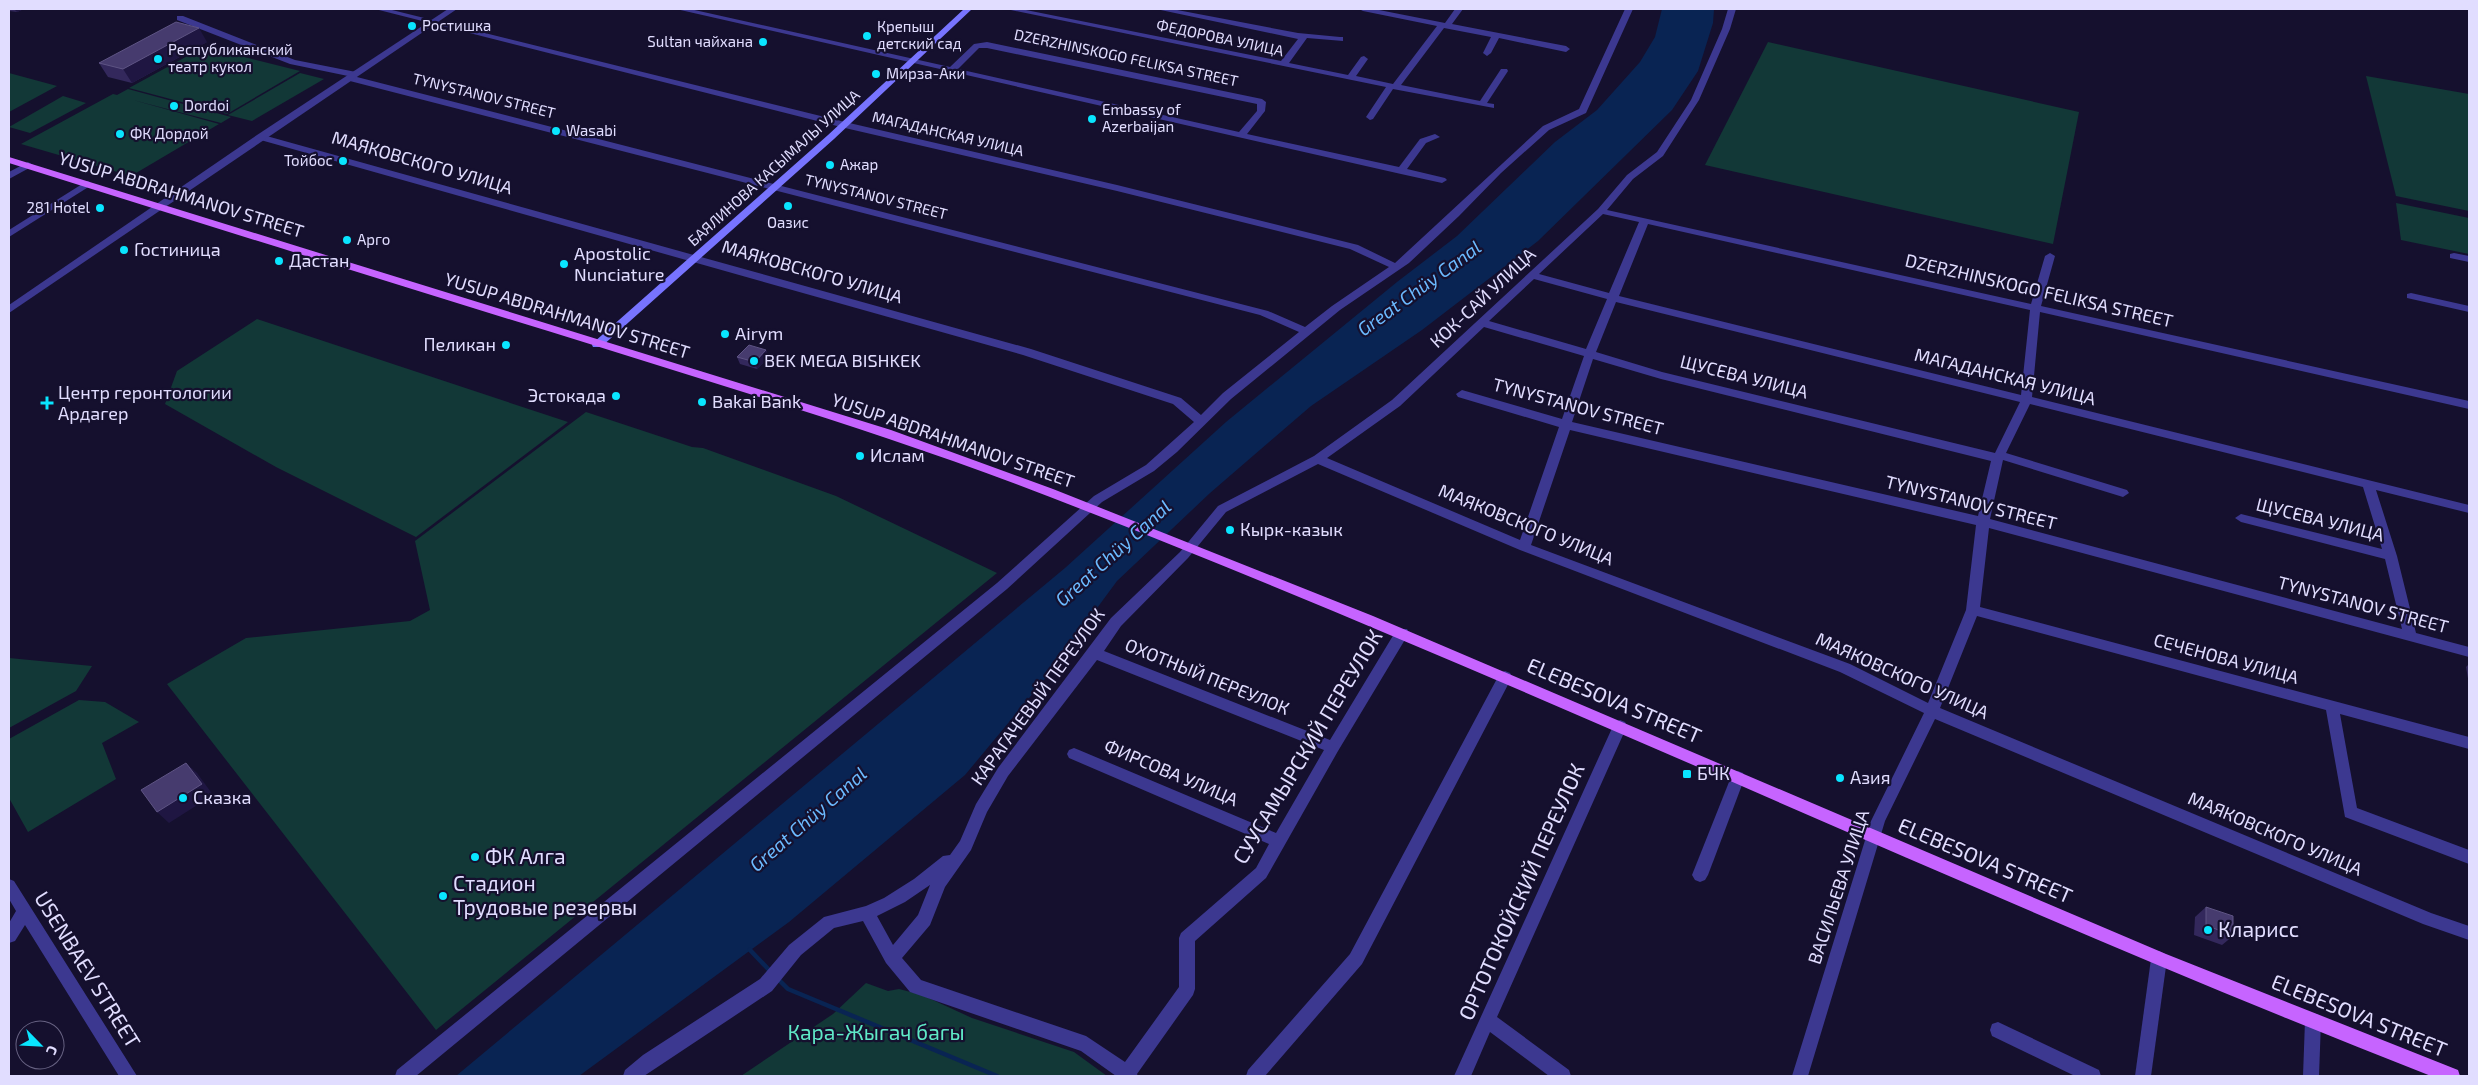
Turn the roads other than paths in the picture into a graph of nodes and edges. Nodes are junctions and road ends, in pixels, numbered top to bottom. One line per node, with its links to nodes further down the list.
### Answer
1 (379, 9): 12 (street, МАГАДАНСКАЯ УЛИЦА)
2 (453, 9): 12 (street)
3 (680, 9): 20 (street)
4 (968, 9): 20 (main road, БАЯЛИНОВА КАСЫМАЛЫ УЛИЦА)
5 (1010, 9): 21 (street, ФЕДОРОВА УЛИЦА)
6 (1160, 9): 14 (street)
7 (1363, 9): 13 (street)
8 (1459, 9): 13 (street)
9 (1629, 9): 47 (street)
10 (1732, 9): 40 (street, КОК-САЙ УЛИЦА)
11 (180, 18): 24 (street, TYNYSTANOV STREET)
12 (432, 24): 24 (street); 28 (street, МАГАДАНСКАЯ УЛИЦА)
13 (1444, 25): 15 (street); 26 (street)
14 (1298, 35): 16 (street); 21 (street)
15 (1496, 35): 17 (street); 18 (street)
16 (1340, 39)
17 (1566, 49)
18 (1487, 53)
19 (1364, 59): 25 (street)
20 (913, 62): 22 (street); 28 (main road, БАЯЛИНОВА КАСЫМАЛЫ УЛИЦА)
21 (1283, 65): 25 (street, ФЕДОРОВА УЛИЦА)
22 (952, 70): 29 (street); 29 (street, DZERZHINSKOGO FELIKSA STREET)
23 (1504, 71): 26 (street, ФЕДОРОВА УЛИЦА)
24 (351, 76): 30 (street); 38 (street, TYNYSTANOV STREET)
25 (1350, 78): 26 (street, ФЕДОРОВА УЛИЦА)
26 (1393, 86): 27 (street)
27 (1370, 117)
28 (845, 125): 38 (main road, БАЯЛИНОВА КАСЫМАЛЫ УЛИЦА); 47 (street, МАГАДАНСКАЯ УЛИЦА)
29 (1241, 135): 34 (street)
30 (260, 137): 39 (street); 45 (street, МАЯКОВСКОГО УЛИЦА)
31 (1435, 137): 34 (street)
32 (9, 160): 33 (main road, YUSUP ABDRAHMANOV STREET)
33 (28, 165): 35 (street); 37 (main road, YUSUP ABDRAHMANOV STREET)
34 (1401, 171): 36 (street)
35 (9, 176)
36 (1442, 180)
37 (87, 184): 39 (main road, YUSUP ABDRAHMANOV STREET); 42 (street)
38 (776, 188): 45 (main road, БАЯЛИНОВА КАСЫМАЛЫ УЛИЦА); 55 (street, TYNYSTANOV STREET)
39 (159, 206): 53 (street); 56 (main road, YUSUP ABDRAHMANOV STREET)
40 (1601, 210): 41 (street, DZERZHINSKOGO FELIKSA STREET); 48 (street, КОК-САЙ УЛИЦА)
41 (1644, 220): 50 (street); 51 (street, DZERZHINSKOGO FELIKSA STREET)
42 (9, 234)
43 (2050, 256): 51 (street, ВАСИЛЬЕВА УЛИЦА)
44 (2454, 256): 46 (street)
45 (695, 259): 56 (main road, БАЯЛИНОВА КАСЫМАЛЫ УЛИЦА); 61 (street, МАЯКОВСКОГО УЛИЦА)
46 (2469, 259)
47 (1396, 267): 55 (street)
48 (1533, 276): 50 (street, МАГАДАНСКАЯ УЛИЦА); 54 (street, КОК-САЙ УЛИЦА)
49 (2410, 296): 52 (street)
50 (1614, 298): 57 (street); 59 (street, МАГАДАНСКАЯ УЛИЦА)
51 (2035, 308): 59 (street, ВАСИЛЬЕВА УЛИЦА); 60 (street, DZERZHINSKOGO FELIKSA STREET)
52 (2469, 309)
53 (9, 310)
54 (1483, 323): 57 (street, ЩУСЕВА УЛИЦА); 64 (street, КОК-САЙ УЛИЦА)
55 (1307, 332): 61 (street)
56 (598, 344): 67 (main road, YUSUP ABDRAHMANOV STREET)
57 (1590, 353): 62 (street); 63 (street, ЩУСЕВА УЛИЦА)
58 (1462, 394): 62 (street, TYNYSTANOV STREET)
59 (2026, 401): 63 (street, ВАСИЛЬЕВА УЛИЦА); 65 (street, МАГАДАНСКАЯ УЛИЦА)
60 (2469, 405)
61 (1200, 422): 67 (street)
62 (1566, 426): 70 (street, TYNYSTANOV STREET); 72 (street)
63 (1999, 457): 66 (street, ЩУСЕВА УЛИЦА); 70 (street, ВАСИЛЬЕВА УЛИЦА)
64 (1318, 459): 72 (street, МАЯКОВСКОГО УЛИЦА); 73 (street, КОК-САЙ УЛИЦА)
65 (2368, 485): 68 (street, МАГАДАНСКАЯ УЛИЦА); 74 (street)
66 (2123, 492)
67 (1089, 507): 71 (main road, YUSUP ABDRAHMANOV STREET); 105 (street)
68 (2469, 509)
69 (2241, 518): 74 (street, ЩУСЕВА УЛИЦА)
70 (1982, 522): 75 (street, ВАСИЛЬЕВА УЛИЦА); 77 (street, TYNYSTANOV STREET)
71 (1175, 542): 73 (main road, ELEBESOVA STREET)
72 (1524, 547): 82 (street, МАЯКОВСКОГО УЛИЦА)
73 (1189, 548): 76 (main road, ELEBESOVA STREET); 79 (street, КАРАГАЧЕВЫЙ ПЕРЕУЛОК)
74 (2391, 556): 77 (street)
75 (1973, 610): 81 (street, СЕЧЕНОВА УЛИЦА); 82 (street, ВАСИЛЬЕВА УЛИЦА)
76 (1402, 633): 80 (main road, ELEBESOVA STREET); 85 (street, СУУСАМЫРСКИЙ ПЕРЕУЛОК)
77 (2410, 635): 78 (street, TYNYSTANOV STREET)
78 (2469, 652)
79 (1095, 653): 85 (street, ОХОТНЫЙ ПЕРЕУЛОК); 90 (street, КАРАГАЧЕВЫЙ ПЕРЕУЛОК)
80 (1505, 677): 83 (main road, ELEBESOVA STREET); 107 (street, ELEBESOVA STREET)
81 (2332, 706): 84 (street, СЕЧЕНОВА УЛИЦА); 91 (street)
82 (1932, 711): 88 (street, ВАСИЛЬЕВА УЛИЦА); 96 (street, МАЯКОВСКОГО УЛИЦА)
83 (1620, 726): 87 (main road, ELEBESOVA STREET); 100 (street, ОРТОТОКОЙСКИЙ ПЕРЕУЛОК)
84 (2469, 743)
85 (1333, 747): 89 (street, СУУСАМЫРСКИЙ ПЕРЕУЛОК)
86 (1074, 754): 89 (street, ФИРСОВА УЛИЦА)
87 (1738, 777): 88 (main road, ELEBESOVA STREET); 92 (street)
88 (1872, 836): 99 (main road, ELEBESOVA STREET); 110 (street, ВАСИЛЬЕВА УЛИЦА)
89 (1280, 842): 103 (street, СУУСАМЫРСКИЙ ПЕРЕУЛОК)
90 (966, 845): 95 (street); 98 (street, КАРАГАЧЕВЫЙ ПЕРЕУЛОК)
91 (2469, 857)
92 (1700, 875)
93 (9, 886): 94 (street, USENBAEV STREET)
94 (25, 911): 97 (street); 104 (street, USENBAEV STREET)
95 (867, 913): 98 (street); 106 (street)
96 (2469, 933)
97 (9, 936)
98 (892, 958): 103 (street)
99 (2159, 959): 101 (main road, ELEBESOVA STREET); 112 (street)
100 (1488, 1020): 108 (street, ОРТОТОКОЙСКИЙ ПЕРЕУЛОК); 109 (street)
101 (2313, 1021): 113 (street); 114 (main road, ELEBESOVA STREET)
102 (1998, 1030): 111 (street)
103 (1129, 1075)
104 (129, 1076)
105 (404, 1076)
106 (631, 1076)
107 (1254, 1076)
108 (1462, 1076)
109 (1563, 1076)
110 (1800, 1076)
111 (2093, 1076)
112 (2143, 1076)
113 (2311, 1076)
114 (2452, 1076)

